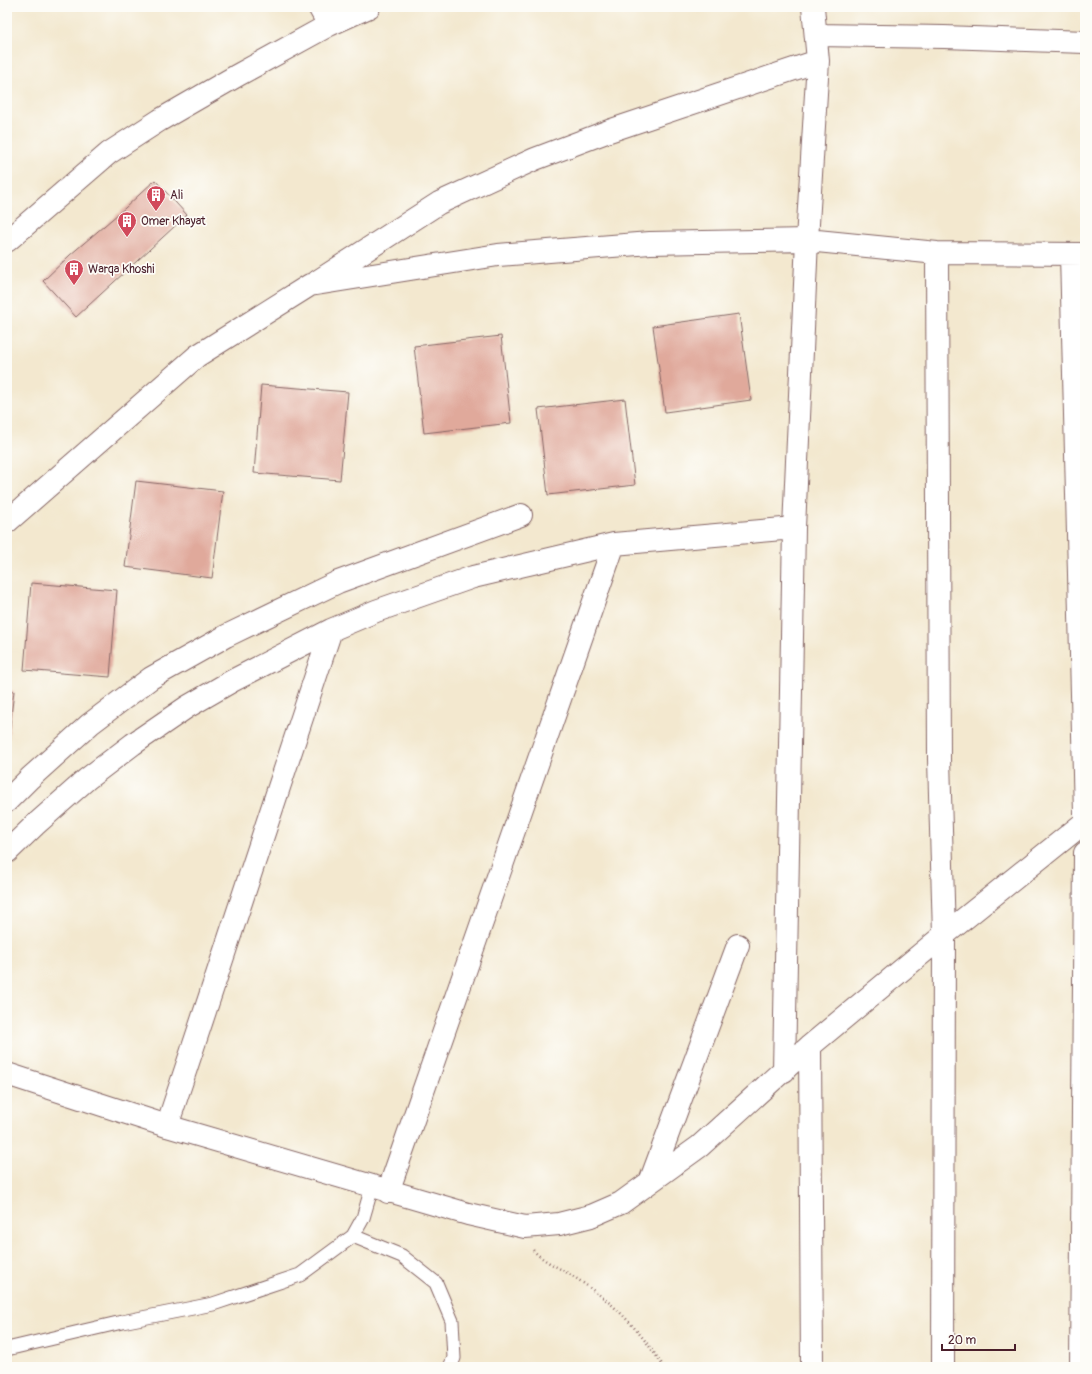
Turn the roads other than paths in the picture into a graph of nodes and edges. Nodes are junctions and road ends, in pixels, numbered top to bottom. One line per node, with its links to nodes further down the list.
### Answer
1 (369, 7): 3 (street)
2 (813, 7): 4 (street)
3 (324, 16): 8 (street)
4 (816, 35): 5 (street); 6 (street)
5 (1085, 42)
6 (818, 62): 7 (street); 11 (street)
7 (807, 240): 9 (street); 11 (street); 14 (street)
8 (7, 241)
9 (937, 253): 10 (street); 22 (street)
10 (1078, 254): 18 (street)
11 (310, 285): 13 (street)
12 (521, 516): 17 (street)
13 (7, 522)
14 (794, 528): 15 (street); 25 (street)
15 (614, 544): 16 (street); 29 (street)
16 (331, 630): 20 (street); 27 (street)
17 (7, 801)
18 (1085, 801)
19 (1085, 822): 22 (street)
20 (7, 852)
21 (1085, 853): 35 (street)
22 (944, 935): 24 (street); 34 (street)
23 (738, 945): 28 (street)
24 (810, 1046): 25 (street); 33 (street)
25 (784, 1071): 28 (street)
26 (7, 1074): 27 (street)
27 (167, 1126): 29 (street)
28 (650, 1182): 29 (street)
29 (380, 1189): 30 (lane)
30 (353, 1236): 31 (lane); 32 (lane)
31 (7, 1349)
32 (450, 1367)
33 (812, 1367)
34 (943, 1367)
35 (1081, 1367)

